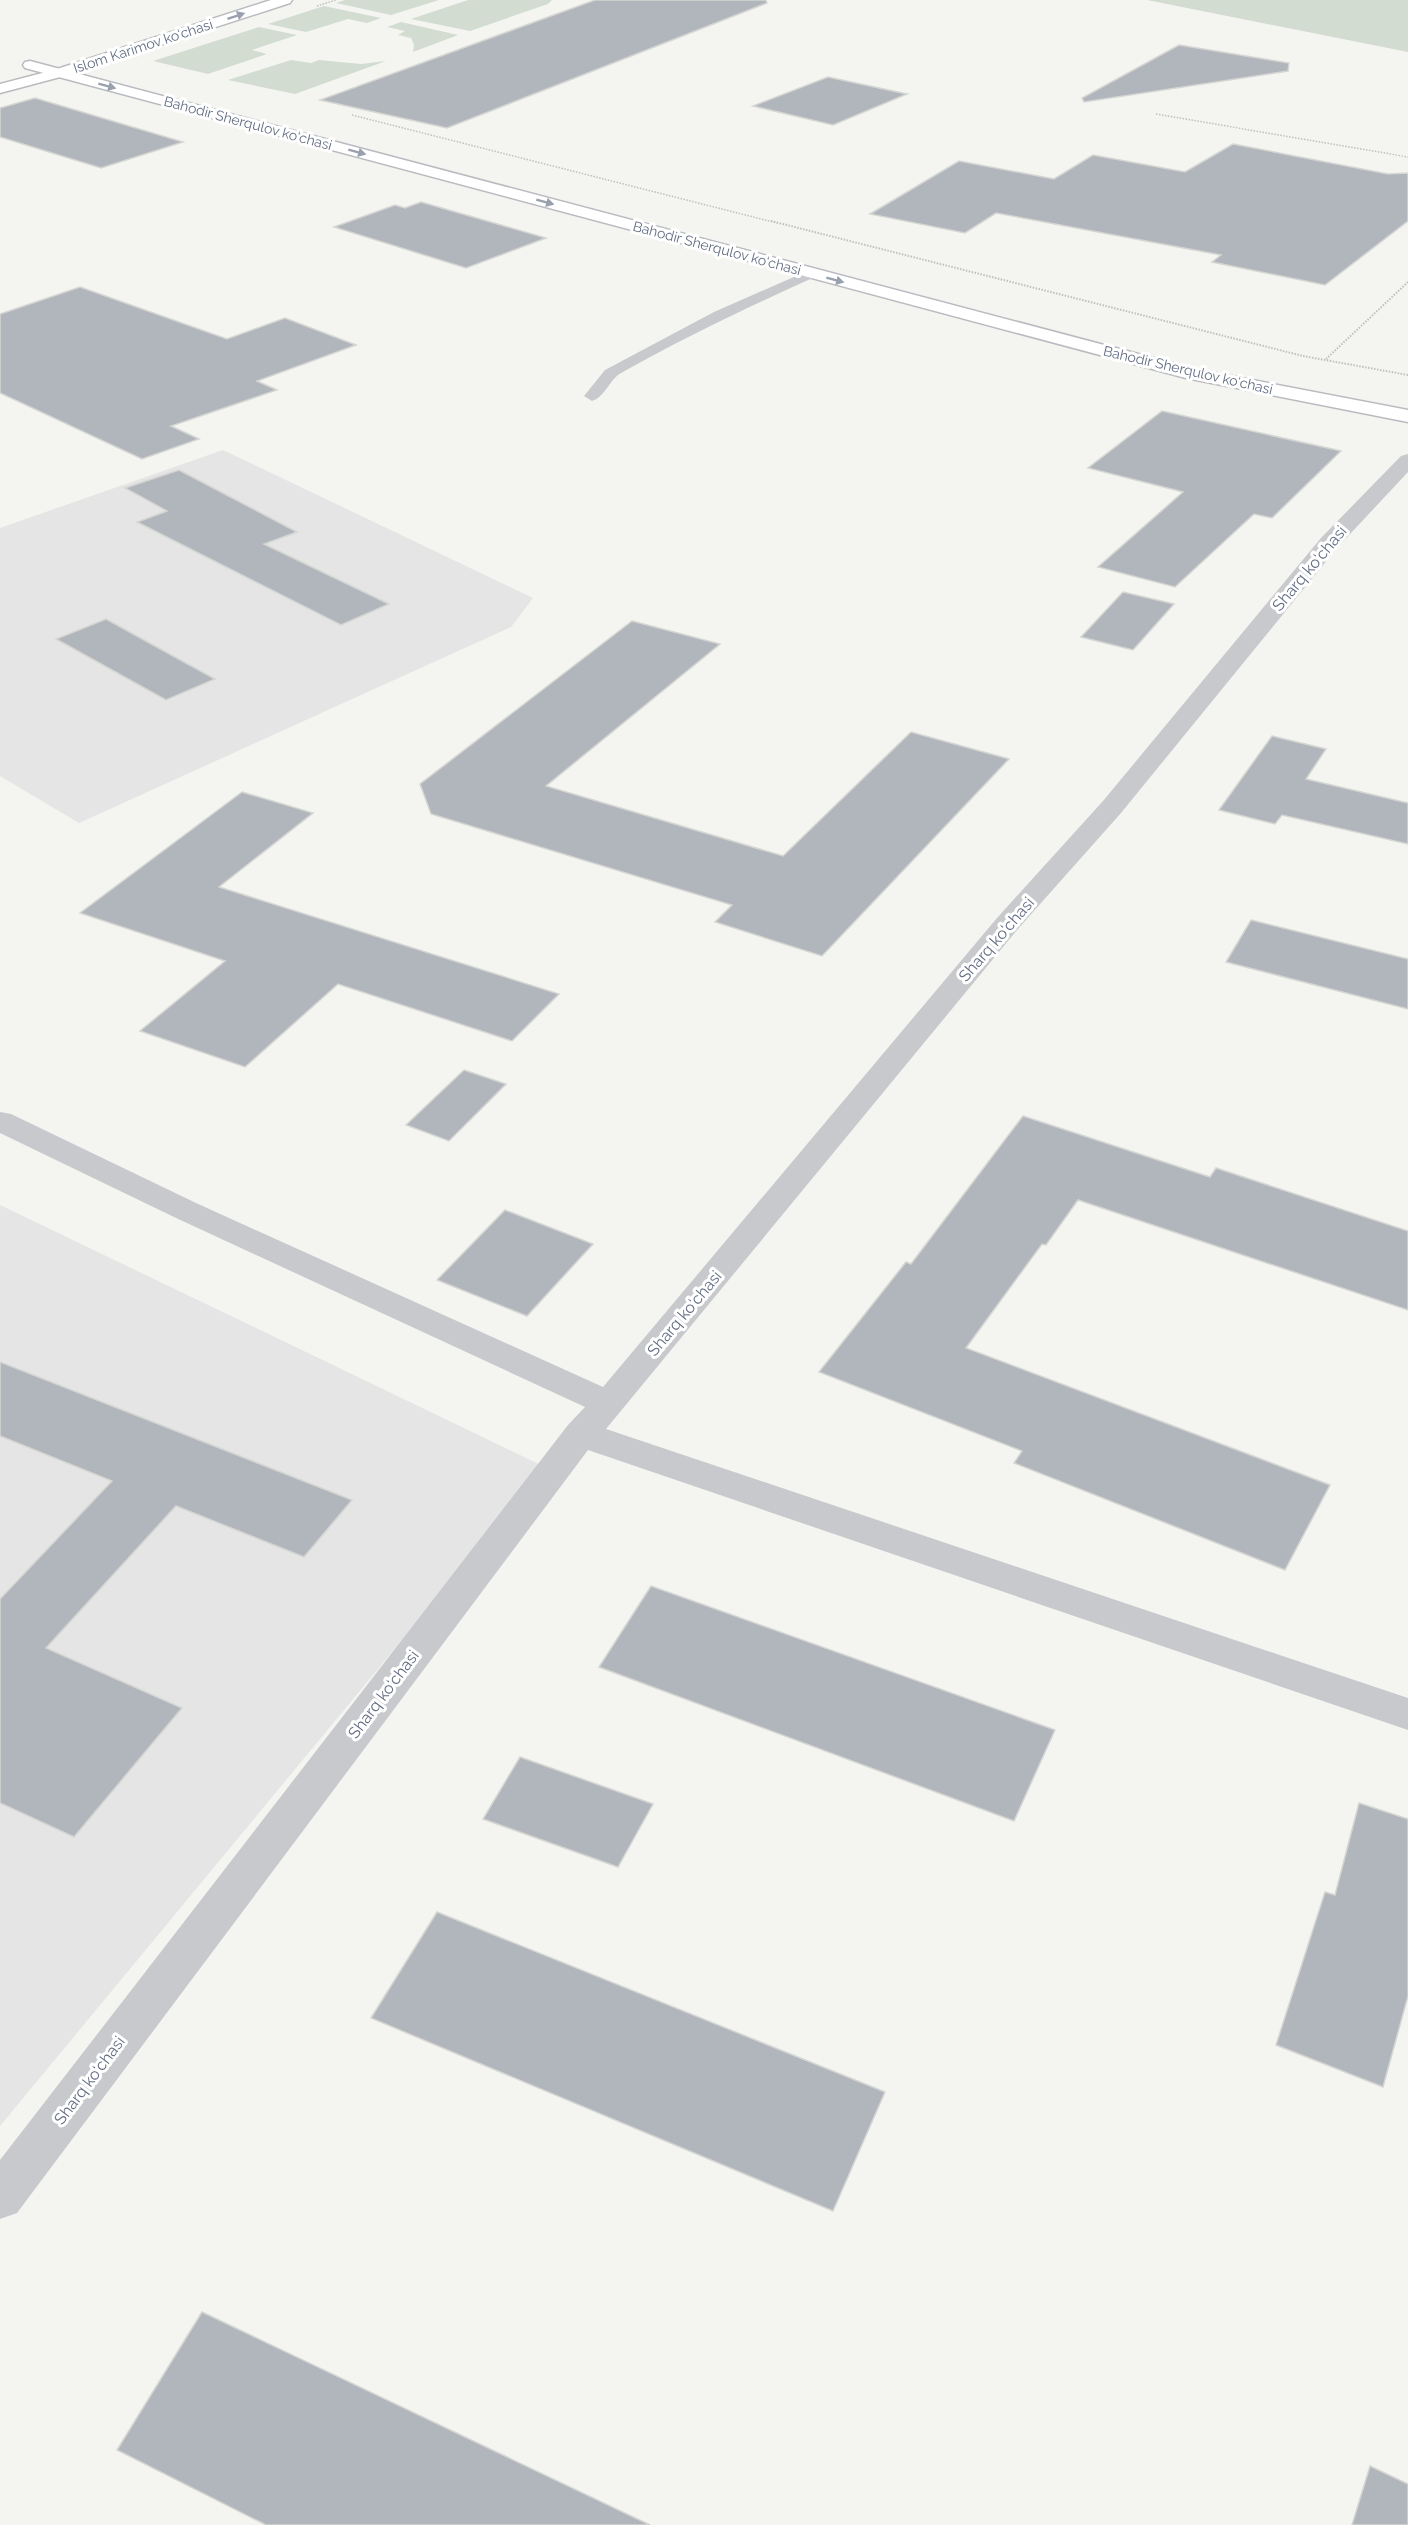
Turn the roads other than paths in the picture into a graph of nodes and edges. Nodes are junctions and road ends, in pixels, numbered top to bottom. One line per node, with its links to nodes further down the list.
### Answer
1 (285, 0): 3 (main road, Islom Karimov ko‘chasi, one-way to 1)
2 (58, 65): 3 (main road, Bahodir Sherqulov ko‘chasi); 4 (main road, Bahodir Sherqulov ko‘chasi); 5 (main road, Islom Karimov ko‘chasi); 8 (main road, Bahodir Sherqulov ko‘chasi, one-way to 8)
3 (85, 65): 6 (main road, Bahodir Sherqulov ko‘chasi)
4 (25, 67)
5 (0, 89)
6 (401, 146)
7 (663, 216): 9 (main road, Bahodir Sherqulov ko‘chasi)
8 (812, 273): 10 (lane); 11 (main road, Bahodir Sherqulov ko‘chasi, one-way to 11)
9 (1042, 316)
10 (592, 396)
11 (1408, 416)
12 (1408, 460): 14 (street, Sharq ko‘chasi)
13 (0, 1121): 14 (street)
14 (609, 1404): 15 (street, Sharq ko‘chasi)
15 (581, 1434): 16 (street); 17 (street, Sharq ko‘chasi)
16 (1408, 1714)
17 (0, 2197)

